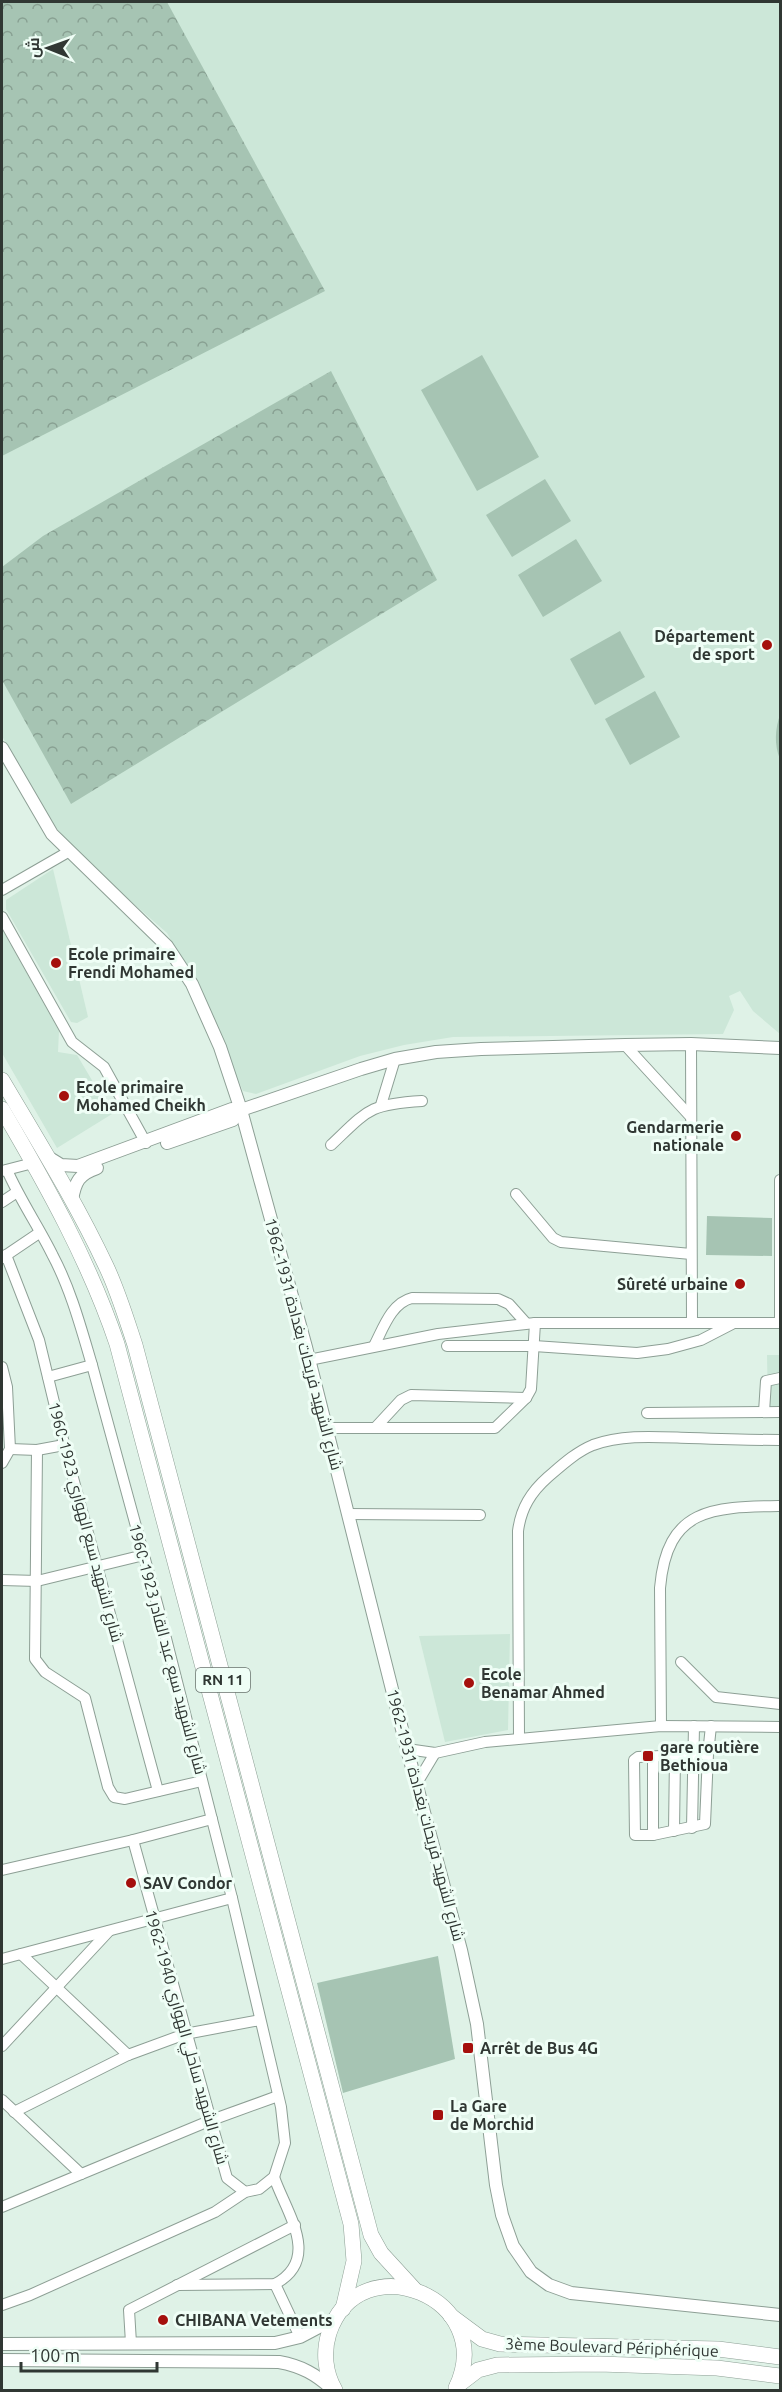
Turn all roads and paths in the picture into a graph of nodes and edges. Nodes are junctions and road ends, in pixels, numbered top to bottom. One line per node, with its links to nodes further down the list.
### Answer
1 (2, 748): 2 (main road, شارع الشهيد فريحات بغدادة 1931-1962)
2 (68, 852): 3 (street); 13 (main road, شارع الشهيد فريحات بغدادة 1931-1962)
3 (2, 891)
4 (2, 917): 16 (street)
5 (691, 1044): 6 (main road); 7 (main road); 14 (street)
6 (625, 1045): 8 (main road); 14 (street)
7 (780, 1048)
8 (395, 1059): 11 (street); 13 (main road)
9 (2, 1080): 17 (highway, RN 11)
10 (422, 1101): 11 (street)
11 (381, 1105): 15 (street)
12 (2, 1109): 18 (highway, RN 11)
13 (241, 1110): 16 (main road); 35 (main road, شارع الشهيد فريحات بغدادة 1931-1962)
14 (690, 1116): 26 (street)
15 (331, 1145)
16 (148, 1146): 17 (main road); 23 (main road)
17 (48, 1157): 23 (highway, RN 11)
18 (33, 1163): 19 (street); 103 (highway, RN 11)
19 (4, 1171): 21 (street, شارع الشهيد سبع عبد القادر 1923-1960)
20 (780, 1180): 31 (street)
21 (17, 1192): 24 (street); 25 (street, شارع الشهيد سبع عبد القادر 1923-1960)
22 (516, 1194): 26 (street)
23 (72, 1200): 101 (highway, RN 11)
24 (2, 1202)
25 (39, 1233): 27 (street); 36 (street, شارع الشهيد سبع عبد القادر 1923-1960)
26 (691, 1254): 29 (street)
27 (4, 1256): 38 (street, شارع الشهيد سبع الهواري 1923-1960)
28 (530, 1323): 29 (street); 32 (street); 32 (street); 34 (street)
29 (692, 1323): 30 (street)
30 (735, 1323): 31 (street); 34 (street)
31 (780, 1323)
32 (374, 1346): 35 (street)
33 (447, 1346): 34 (street)
34 (534, 1346): 40 (street)
35 (309, 1360): 44 (main road, شارع الشهيد فريحات بغدادة 1931-1962)
36 (92, 1365): 38 (street); 54 (street, شارع الشهيد سبع عبد القادر 1923-1960)
37 (2, 1367): 48 (street)
38 (48, 1377): 47 (street, شارع الشهيد سبع الهواري 1923-1960)
39 (780, 1378): 41 (street)
40 (526, 1398): 45 (street); 45 (street)
41 (764, 1412): 42 (street); 43 (street)
42 (780, 1412)
43 (647, 1413)
44 (326, 1428): 45 (street); 52 (main road, شارع الشهيد فريحات بغدادة 1931-1962)
45 (375, 1428)
46 (780, 1440): 64 (street)
47 (64, 1445): 49 (street); 55 (street, شارع الشهيد سبع الهواري 1923-1960)
48 (10, 1449): 49 (street); 50 (street)
49 (37, 1450): 57 (street)
50 (2, 1463)
51 (780, 1506): 60 (street)
52 (348, 1514): 53 (street); 65 (main road, شارع الشهيد فريحات بغدادة 1931-1962)
53 (480, 1515)
54 (144, 1555): 55 (street); 71 (street, شارع الشهيد سبع عبد القادر 1923-1960)
55 (97, 1568): 57 (street); 73 (street, شارع الشهيد سبع الهواري 1923-1960)
56 (2, 1580): 57 (street)
57 (37, 1581): 73 (street)
58 (681, 1662): 59 (street)
59 (780, 1704)
60 (661, 1726): 61 (street); 64 (street)
61 (694, 1726): 62 (street); 68 (street)
62 (711, 1726): 63 (street); 67 (street)
63 (780, 1727)
64 (519, 1738): 66 (street)
65 (407, 1749): 66 (street); 72 (main road, شارع الشهيد فريحات بغدادة 1931-1962)
66 (435, 1753): 72 (street)
67 (708, 1754): 68 (street); 75 (street)
68 (692, 1755): 69 (street); 75 (street)
69 (675, 1756): 70 (street); 76 (street)
70 (653, 1757): 77 (street); 77 (street)
71 (202, 1781): 73 (street); 74 (street, شارع الشهيد سبع عبد القادر 1923-1960)
72 (417, 1783): 104 (main road, شارع الشهيد فريحات بغدادة 1931-1962)
73 (158, 1791)
74 (212, 1818): 78 (street); 80 (street, شارع الشهيد سبع عبد القادر 1923-1960)
75 (692, 1828): 76 (street)
76 (674, 1831): 77 (street)
77 (653, 1835)
78 (133, 1840): 79 (street); 81 (street, شارع الشهيد ساحلي الهواري 1940-1962)
79 (2, 1870)
80 (232, 1898): 81 (street); 86 (street, شارع الشهيد سبع عبد القادر 1923-1960)
81 (154, 1919): 82 (street); 87 (street, شارع الشهيد ساحلي الهواري 1940-1962)
82 (109, 1931): 83 (street); 85 (street)
83 (21, 1954): 84 (street); 85 (street)
84 (2, 1959)
85 (56, 1988): 88 (street); 89 (street)
86 (260, 2020): 87 (street); 90 (street, شارع الشهيد سبع عبد القادر 1923-1960)
87 (185, 2034): 89 (street); 93 (street, شارع الشهيد ساحلي الهواري 1940-1962)
88 (2, 2046)
89 (128, 2055): 92 (street)
90 (278, 2096): 93 (street); 95 (street, شارع الشهيد سبع عبد القادر 1923-1960)
91 (2, 2100): 92 (street)
92 (14, 2112): 94 (street)
93 (209, 2121): 94 (street); 96 (street, شارع الشهيد ساحلي الهواري 1940-1962)
94 (81, 2174): 97 (street)
95 (274, 2177): 96 (street); 98 (street)
96 (245, 2192): 102 (street)
97 (2, 2206)
98 (295, 2224): 99 (street); 100 (street)
99 (275, 2284): 100 (street); 106 (street)
100 (177, 2285): 108 (street)
101 (414, 2289): 103 (highway); 105 (highway, 3ème Boulevard Périphérique)
102 (2, 2305)
103 (340, 2313): 106 (main road); 113 (highway)
104 (780, 2315)
105 (451, 2316): 109 (highway, 3ème Boulevard Périphérique); 112 (highway)
106 (300, 2337): 108 (main road)
107 (2, 2343): 108 (main road)
108 (131, 2343)
109 (780, 2357)
110 (2, 2360): 113 (main road)
111 (780, 2376): 112 (highway, 3ème Boulevard Périphérique)
112 (456, 2388)
113 (334, 2391)

